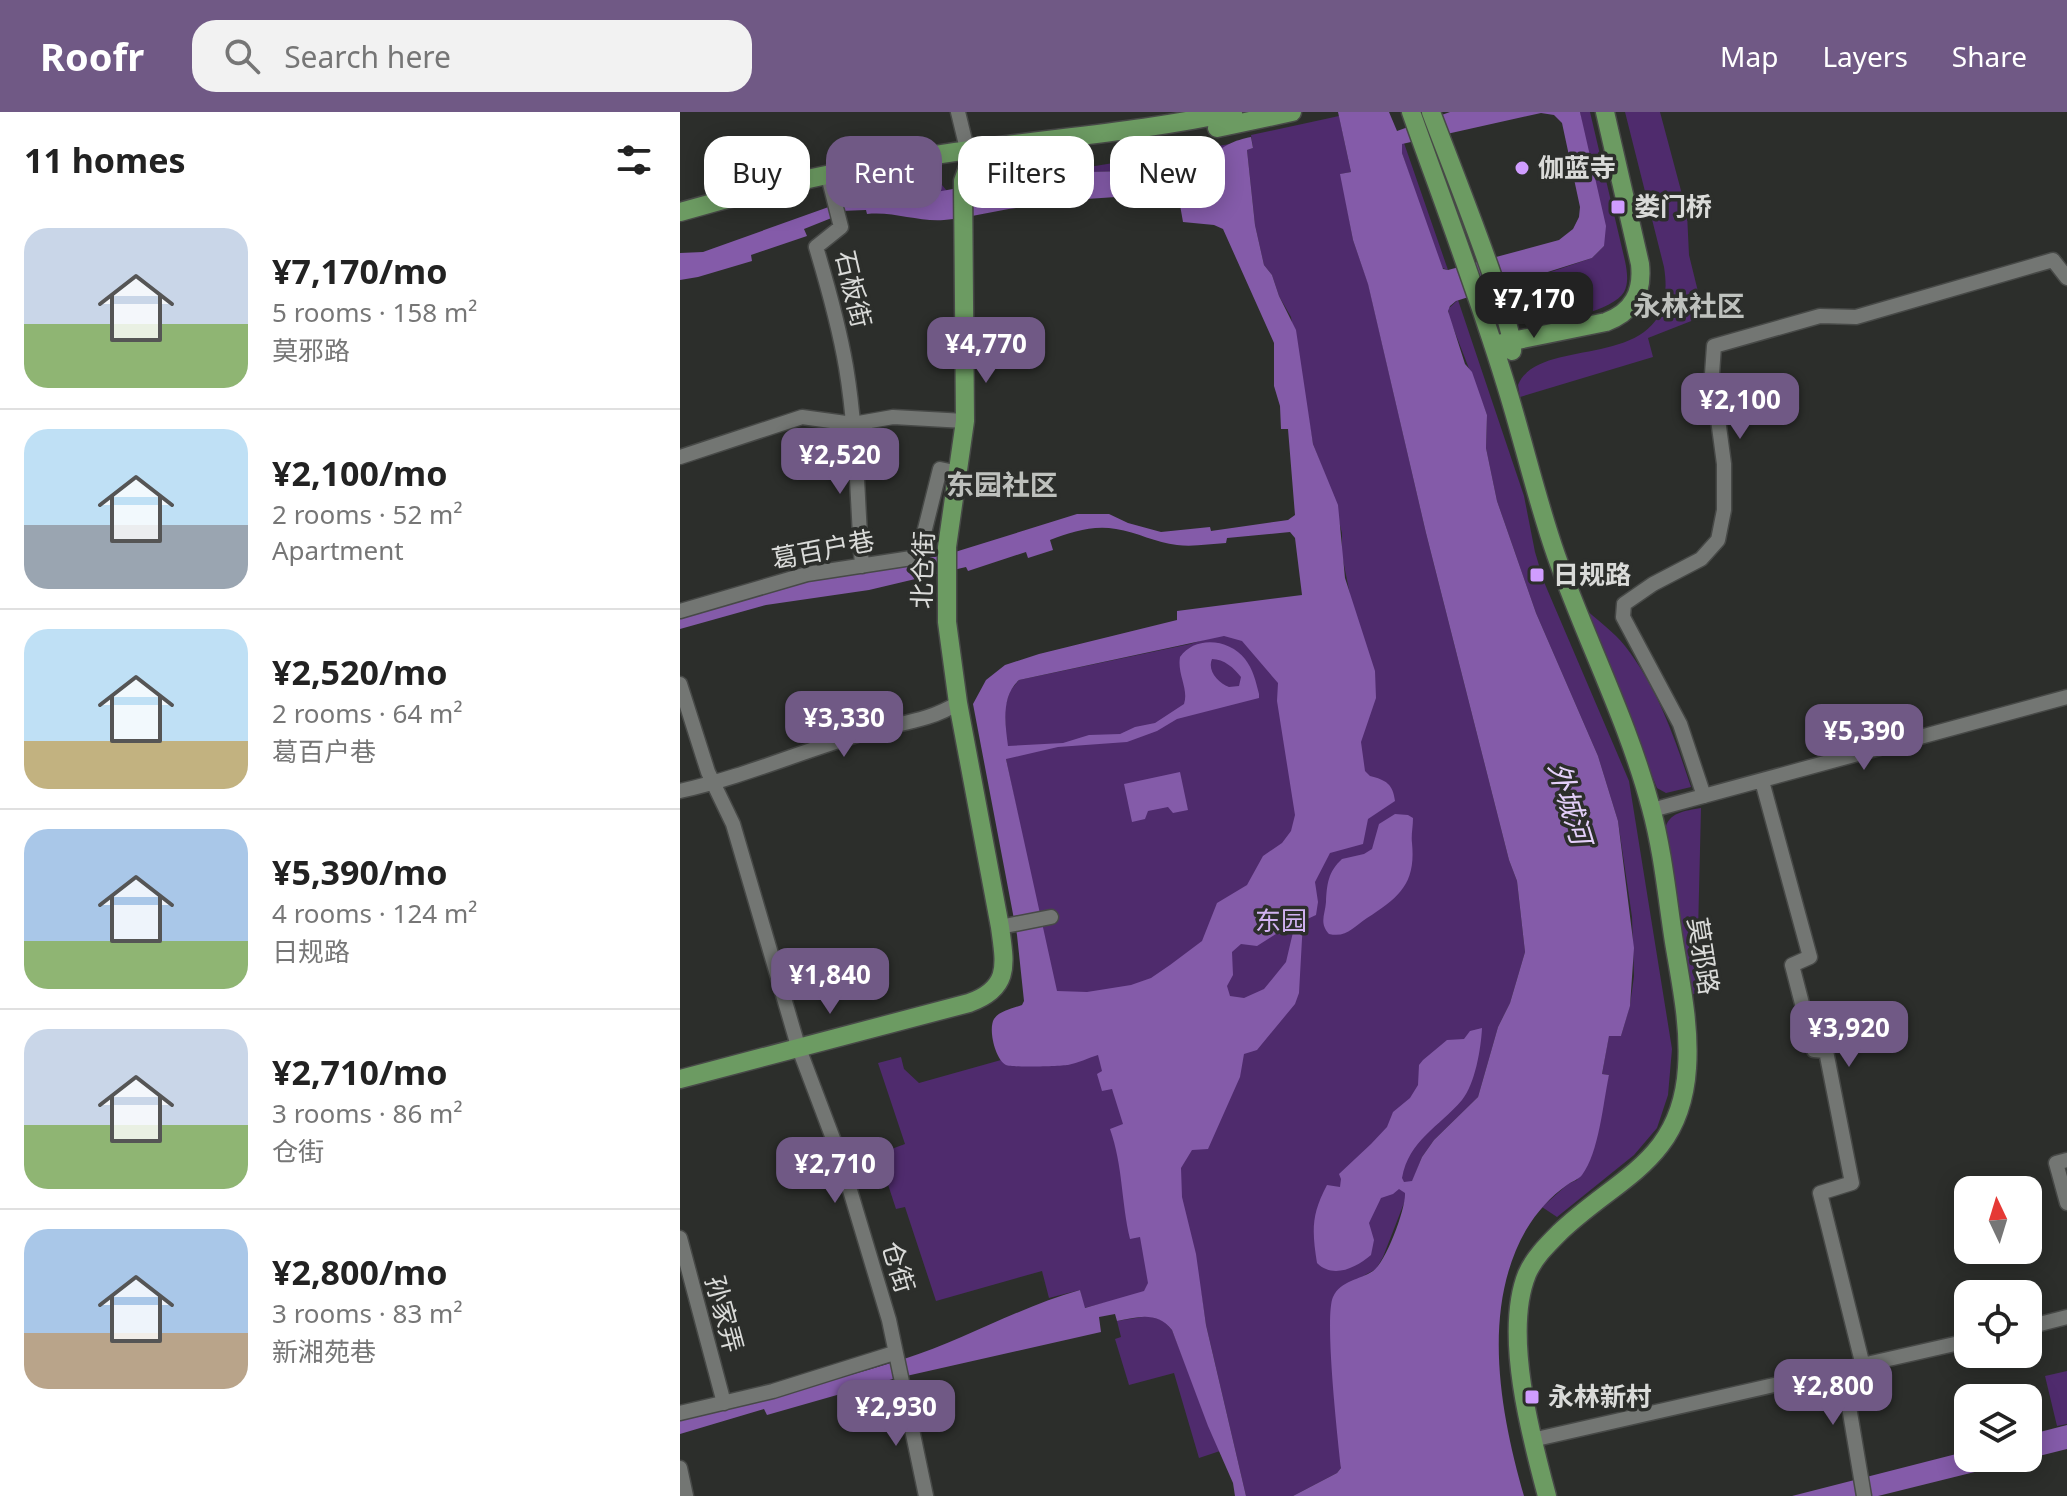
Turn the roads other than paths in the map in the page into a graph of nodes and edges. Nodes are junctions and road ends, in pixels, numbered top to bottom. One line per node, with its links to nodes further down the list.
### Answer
1 (958, 112): 6 (street)
2 (1233, 112): 7 (main road)
3 (1292, 112): 8 (main road)
4 (1605, 112): 14 (main road)
5 (1418, 114): 14 (main road, 莫邪路); 15 (main road, 莫邪路)
6 (964, 136)
7 (1094, 141)
8 (1094, 141)
9 (826, 176): 12 (main road)
10 (836, 208): 18 (street, 石板街)
11 (964, 208): 17 (main road, 北仓街)
12 (680, 212)
13 (2067, 278): 29 (street)
14 (1514, 342): 15 (main road); 16 (main road, 莫邪路)
15 (1493, 345): 16 (main road, 莫邪路)
16 (1505, 381): 30 (main road, 莫邪路)
17 (965, 421): 18 (street); 20 (main road, 北仓街)
18 (853, 424): 19 (street); 21 (street)
19 (680, 457)
20 (959, 473): 21 (street, 葛百户巷); 25 (main road, 北仓街)
21 (862, 566): 22 (street, 葛百户巷)
22 (680, 611)
23 (680, 684): 27 (street, 仓街)
24 (2067, 697): 26 (street)
25 (958, 703): 27 (street); 32 (main road, 北仓街)
26 (1762, 781): 29 (street); 42 (street)
27 (713, 783): 28 (street); 33 (street, 仓街)
28 (680, 791)
29 (1704, 796): 30 (street)
30 (1652, 810): 46 (main road, 莫邪路)
31 (1048, 918): 32 (street)
32 (1006, 926): 33 (main road, 北仓街)
33 (798, 1046): 34 (main road); 41 (street, 仓街)
34 (680, 1079)
35 (2067, 1160): 36 (street)
36 (2067, 1203)
37 (680, 1238): 44 (street, 孙家弄)
38 (2067, 1317): 39 (street)
39 (2042, 1323)
40 (1954, 1344): 42 (street)
41 (894, 1355): 44 (street); 49 (street, 仓街)
42 (1863, 1366): 43 (street)
43 (1843, 1371): 46 (street); 51 (street)
44 (724, 1403): 45 (street)
45 (680, 1413)
46 (1532, 1440): 50 (main road, 莫邪路)
47 (680, 1468): 48 (street)
48 (686, 1496)
49 (926, 1496)
50 (1547, 1496)
51 (1864, 1496)

